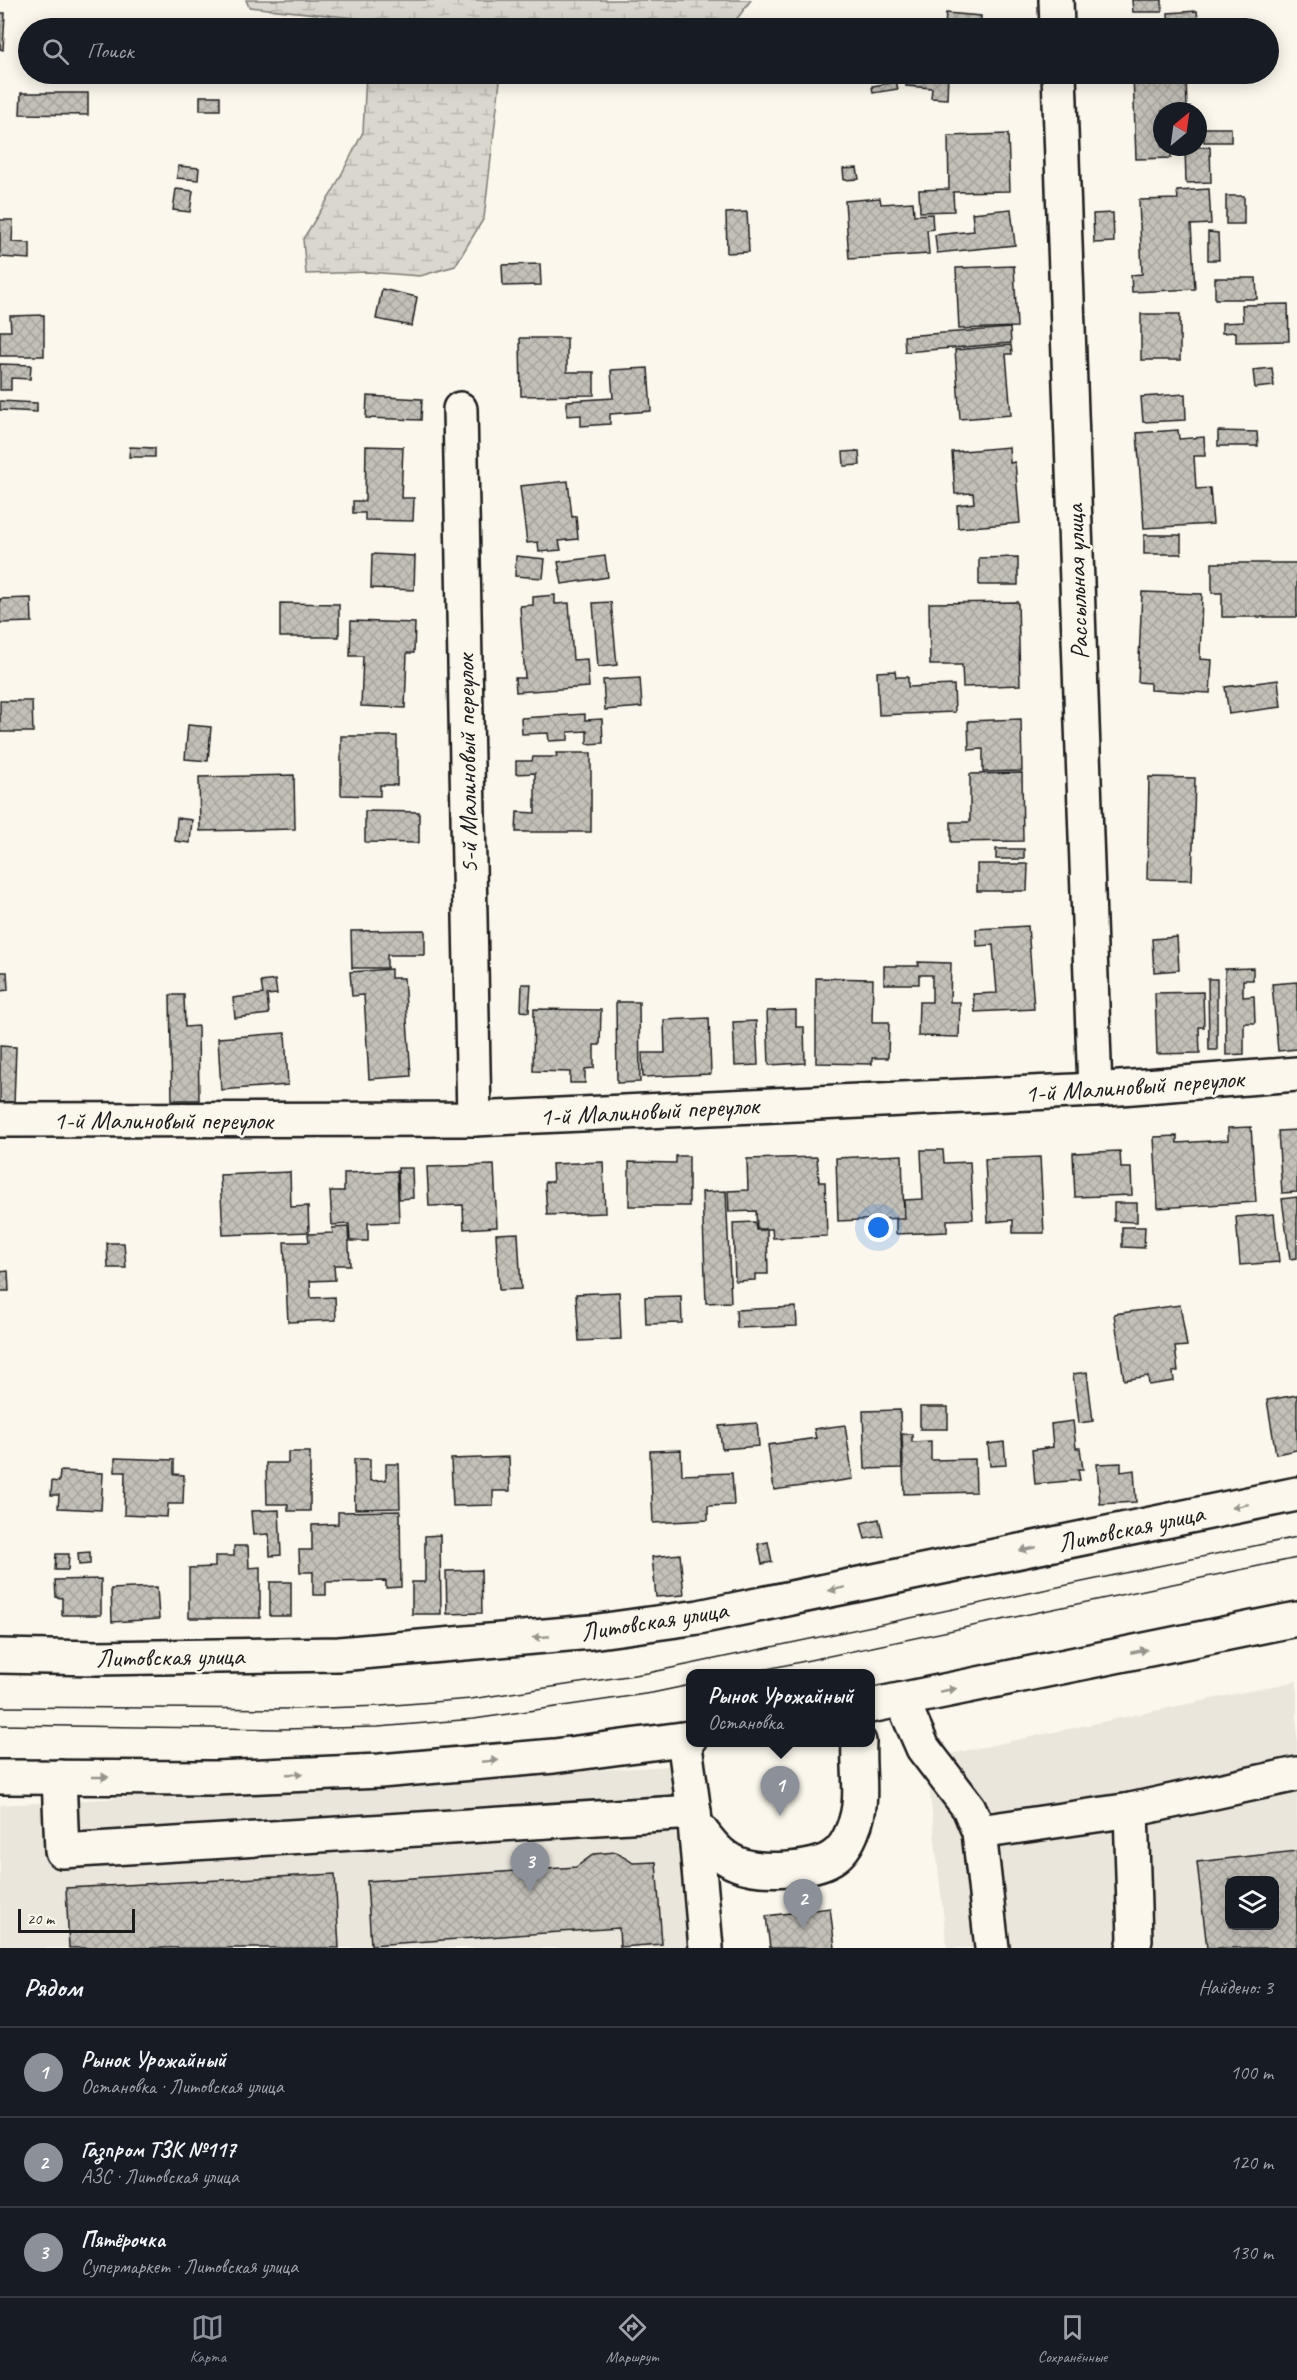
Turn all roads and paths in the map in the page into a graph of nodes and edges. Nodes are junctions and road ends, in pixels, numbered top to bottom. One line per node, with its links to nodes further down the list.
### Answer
1 (1056, 0): 2 (street)
2 (1057, 18)
3 (1059, 84): 6 (street, Рассыльная улица)
4 (460, 409): 7 (street, 5-й Малиновый переулок)
5 (1297, 1074): 6 (street, 1-й Малиновый переулок)
6 (1095, 1090): 7 (street, 1-й Малиновый переулок)
7 (474, 1119): 8 (street, 1-й Малиновый переулок)
8 (0, 1120)
9 (1297, 1494): 11 (street, Литовская улица, one-way to 11)
10 (1297, 1619): 12 (street, one-way to 10)
11 (0, 1656)
12 (881, 1706): 21 (street)
13 (686, 1738): 18 (street, one-way to 13)
14 (688, 1747): 20 (street)
15 (859, 1747): 20 (street)
16 (1297, 1774): 19 (street)
17 (0, 1777): 18 (street)
18 (59, 1777): 20 (street)
19 (1131, 1810): 21 (street); 24 (street)
20 (695, 1817): 22 (street)
21 (979, 1832): 23 (street)
22 (706, 1948)
23 (992, 1948)
24 (1133, 1948)

